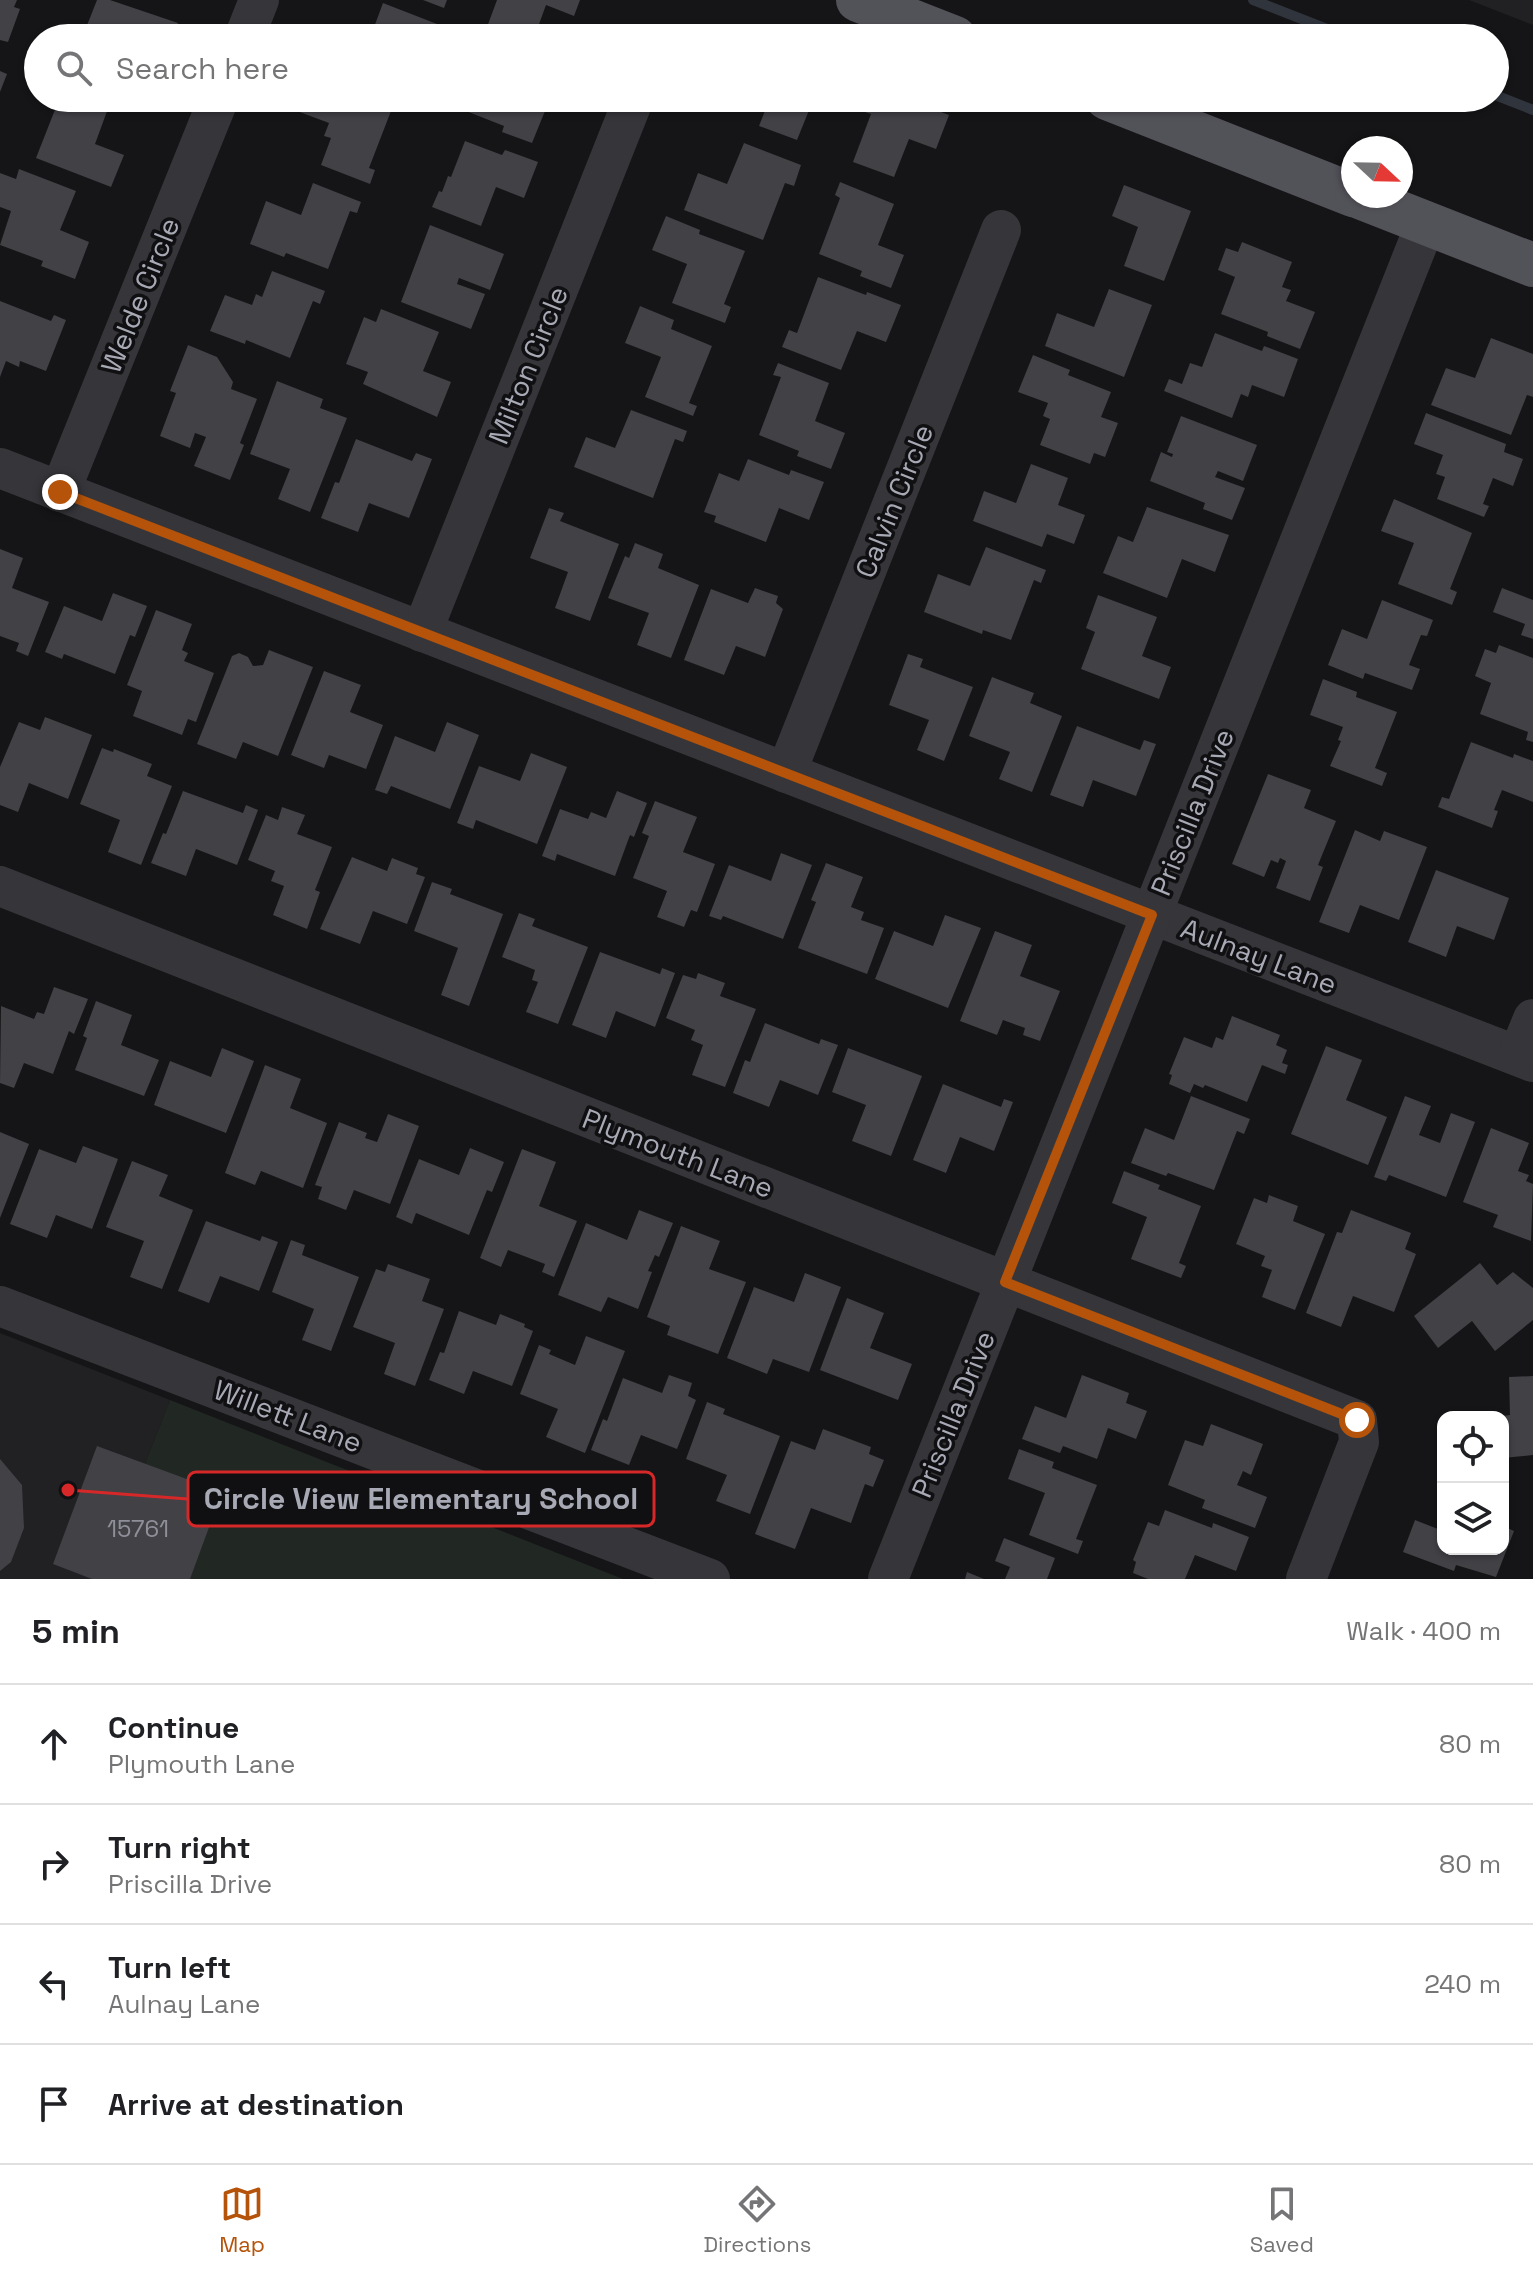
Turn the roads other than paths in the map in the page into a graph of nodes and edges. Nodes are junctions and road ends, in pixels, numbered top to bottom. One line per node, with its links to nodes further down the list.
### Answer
1 (259, 0): 3 (street)
2 (858, 0): 4 (main road)
3 (250, 24)
4 (919, 24)
5 (213, 112): 14 (street, Welde Circle)
6 (628, 112): 15 (street, Milton Circle)
7 (1143, 112): 8 (main road)
8 (1341, 190)
9 (1388, 208): 10 (main road)
10 (1426, 223): 12 (main road); 18 (street, Priscilla Drive)
11 (1001, 230): 16 (street, Calvin Circle)
12 (1533, 265)
13 (0, 468): 14 (street, Aulnay Lane)
14 (60, 492): 15 (street, Aulnay Lane)
15 (422, 632): 16 (street, Aulnay Lane)
16 (786, 773): 18 (street, Aulnay Lane)
17 (0, 886): 21 (street, Plymouth Lane)
18 (1152, 915): 20 (street, Aulnay Lane); 21 (street, Priscilla Drive)
19 (1533, 1019): 20 (street)
20 (1526, 1059)
21 (1005, 1282): 24 (street, Priscilla Drive); 25 (street, Plymouth Lane)
22 (0, 1306): 23 (street, Willett Lane)
23 (710, 1579)
24 (888, 1579)
25 (1306, 1579)

